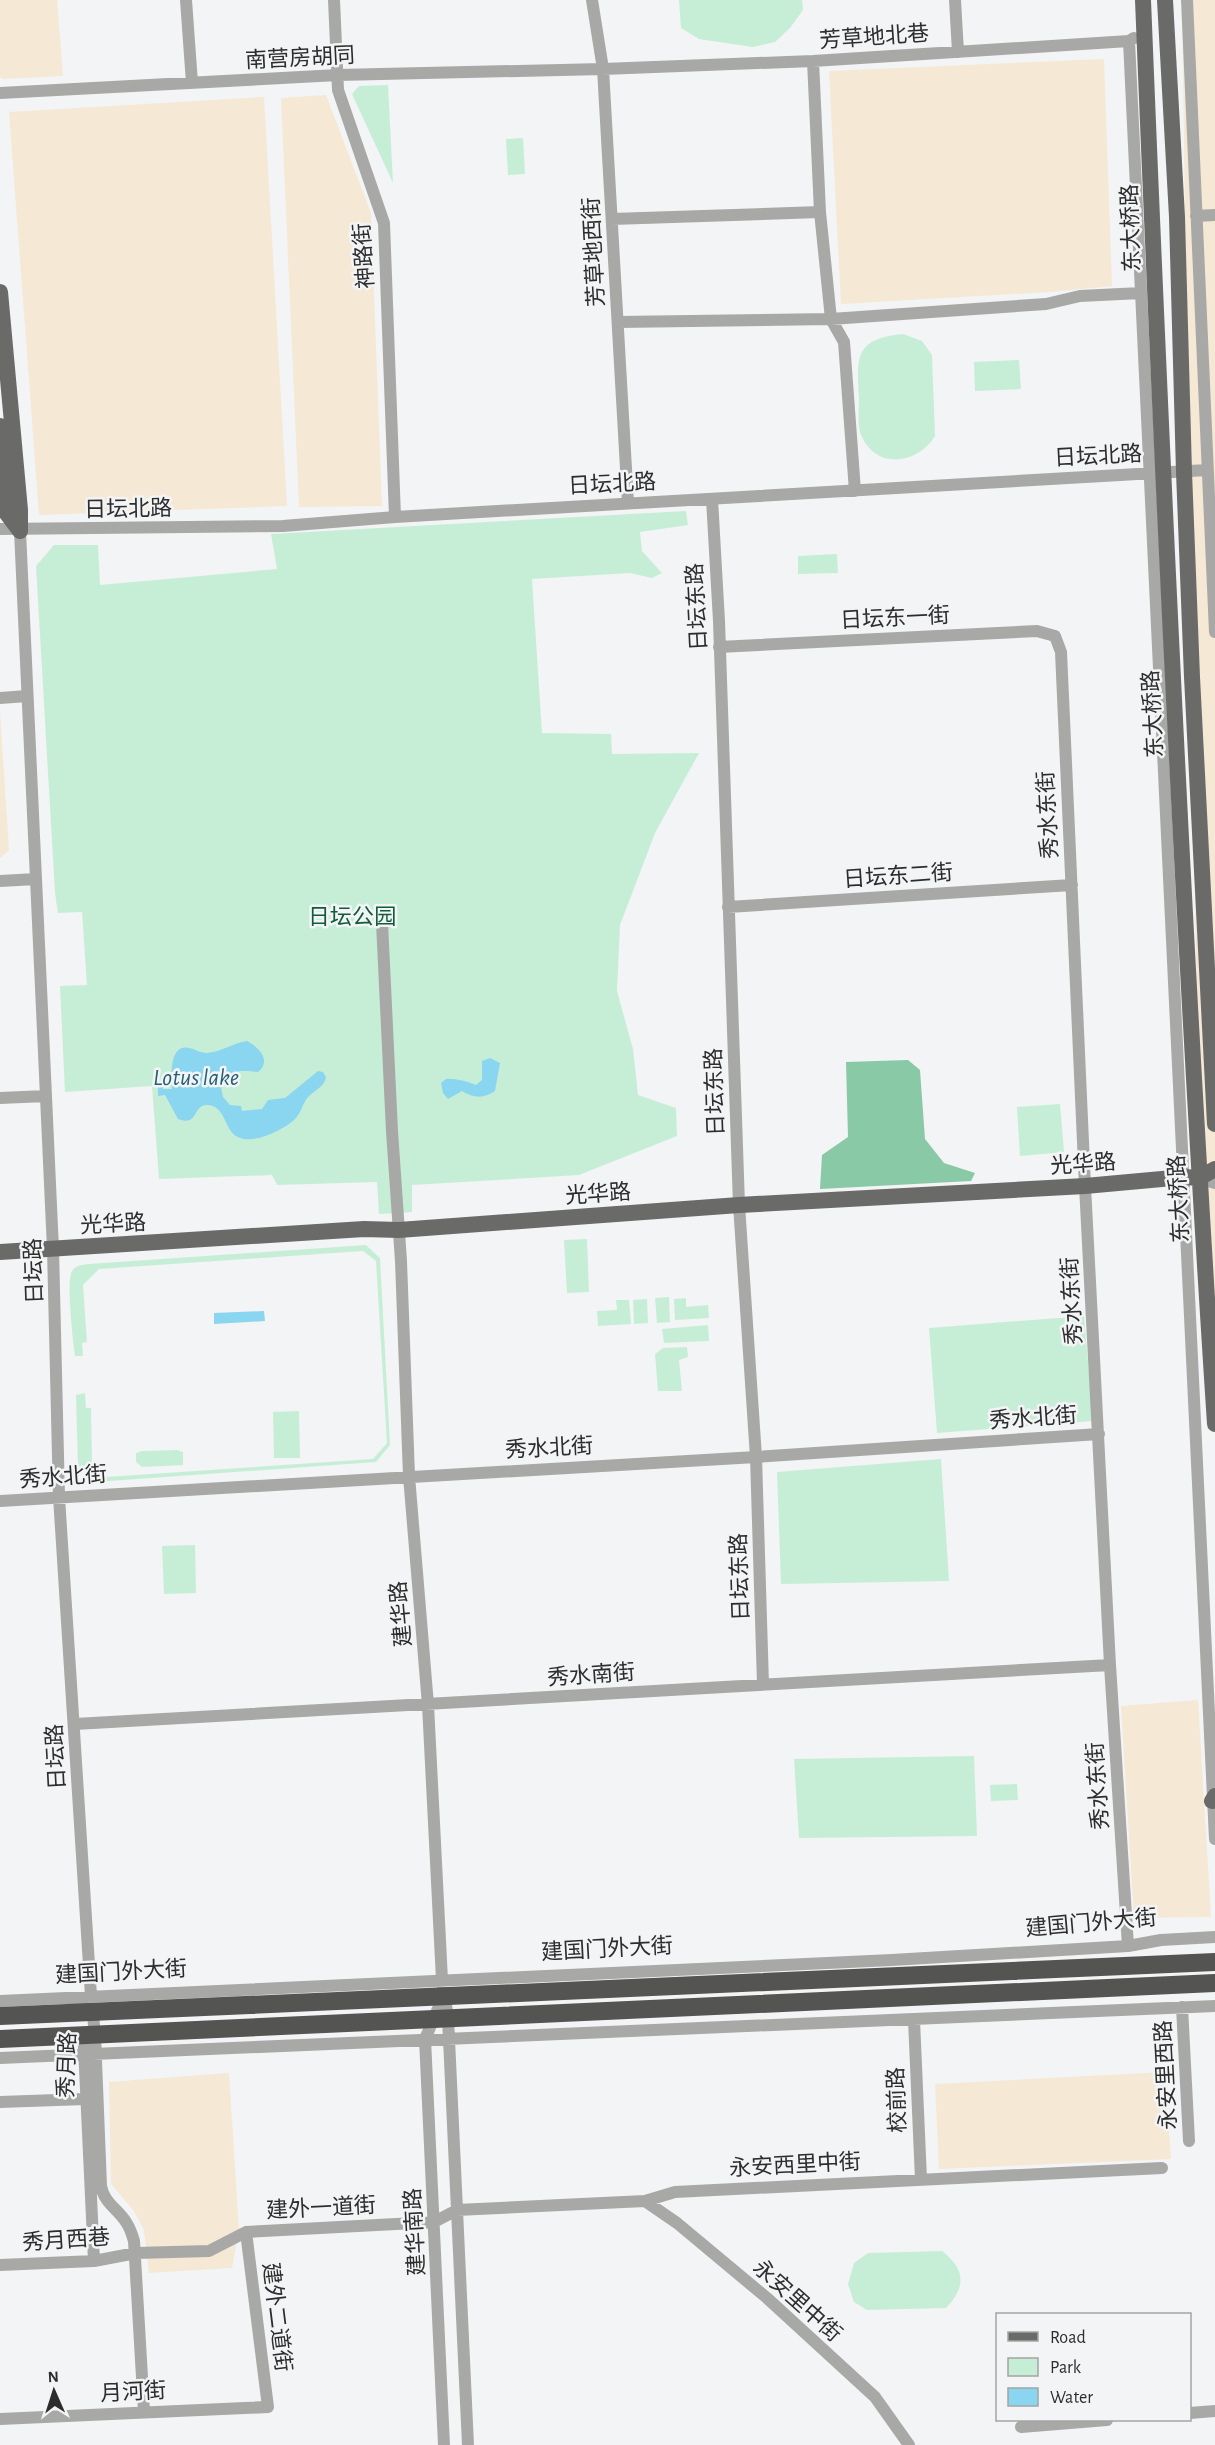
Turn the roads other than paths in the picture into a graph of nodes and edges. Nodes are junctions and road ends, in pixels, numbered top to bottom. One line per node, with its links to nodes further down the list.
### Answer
1 (186, 0): 14 (street)
2 (334, 0): 13 (street, 神路街)
3 (592, 0): 12 (street, 芳草地西街)
4 (955, 0): 10 (street)
5 (1143, 0): 8 (main road, 东大桥路)
6 (1165, 0): 23 (main road, 东大桥路)
7 (1187, 0): 18 (street)
8 (1144, 30): 9 (street); 30 (main road, 东大桥路)
9 (1129, 41): 10 (street, 芳草地北巷); 22 (street)
10 (958, 52): 11 (street, 芳草地北巷)
11 (813, 61): 12 (street, 芳草地北巷); 16 (street)
12 (603, 69): 13 (street, 南营房胡同); 19 (street, 芳草地西街)
13 (338, 75): 14 (street, 南营房胡同); 34 (street, 神路街)
14 (192, 83): 15 (street, 南营房胡同)
15 (0, 93)
16 (820, 212): 19 (street); 24 (street)
17 (1215, 215): 18 (street)
18 (1196, 216): 20 (street)
19 (612, 219): 25 (street, 芳草地西街)
20 (1199, 287): 23 (street); 28 (street)
21 (0, 292): 36 (main road)
22 (1141, 293): 24 (street); 30 (street)
23 (1179, 315): 29 (main road, 东大桥路)
24 (831, 319): 25 (street); 31 (street)
25 (618, 322): 33 (street, 芳草地西街)
26 (0, 426): 27 (main road)
27 (2, 462): 36 (main road)
28 (1207, 470): 29 (street, 日坛北路); 37 (street)
29 (1184, 472): 30 (street, 日坛北路); 50 (main road, 东大桥路)
30 (1155, 474): 31 (street, 日坛北路); 52 (main road, 东大桥路)
31 (855, 491): 32 (street, 日坛北路)
32 (712, 499): 33 (street, 日坛北路); 39 (street, 日坛东路)
33 (628, 503): 34 (street, 日坛北路)
34 (395, 517): 36 (street, 日坛北路)
35 (0, 529): 36 (street, 日坛北路)
36 (20, 531): 41 (street, 日坛路)
37 (1213, 560): 38 (street)
38 (1215, 632)
39 (719, 647): 40 (street, 日坛东一街); 46 (street, 日坛东路)
40 (1060, 652): 45 (street, 秀水东街)
41 (27, 696): 42 (street); 43 (street, 日坛路)
42 (0, 698)
43 (36, 879): 44 (street); 48 (street, 日坛路)
44 (0, 881)
45 (1072, 885): 46 (street, 日坛东二街); 53 (street, 秀水东街)
46 (728, 907): 54 (street, 日坛东路)
47 (382, 923): 55 (street, 建华路)
48 (46, 1096): 49 (street); 56 (street, 日坛路)
49 (0, 1098)
50 (1215, 1124)
51 (1215, 1169): 52 (main road, 光华路)
52 (1199, 1180): 53 (main road, 光华路); 58 (main road, 东大桥路); 68 (street)
53 (1085, 1186): 54 (main road, 光华路); 59 (street, 秀水东街)
54 (739, 1205): 55 (main road, 光华路); 60 (street, 日坛东路)
55 (399, 1230): 56 (main road, 光华路); 61 (street, 建华路)
56 (53, 1249): 57 (main road, 光华路); 62 (street, 日坛路)
57 (0, 1252)
58 (1215, 1424)
59 (1099, 1434): 60 (street, 秀水北街); 64 (street, 秀水东街)
60 (756, 1456): 61 (street, 秀水北街); 65 (street, 日坛东路)
61 (409, 1476): 62 (street, 秀水北街); 66 (street, 建华路)
62 (59, 1497): 63 (street, 秀水北街); 67 (street, 日坛路)
63 (0, 1501)
64 (1110, 1665): 65 (street, 秀水南街); 71 (street, 秀水东街)
65 (764, 1684): 66 (street, 秀水南街)
66 (428, 1705): 67 (street, 秀水南街); 76 (street, 建华路)
67 (75, 1724): 78 (street, 日坛路)
68 (1214, 1798): 69 (street)
69 (1215, 1839)
70 (1215, 1937): 71 (street, 建国门外大街)
71 (1128, 1946): 72 (street, 建国门外大街)
72 (892, 1960): 74 (street); 76 (street, 建国门外大街)
73 (1215, 1962): 74 (highway, 建国门外大街)
74 (837, 1978): 76 (highway, 建国门外大街)
75 (1215, 1983): 82 (highway)
76 (443, 1988): 78 (highway, 建国门外大街); 82 (street)
77 (0, 2001): 78 (street, 建国门外大街)
78 (91, 2003): 81 (highway, 建国门外大街); 87 (street, 秀月路)
79 (1215, 2006): 80 (street)
80 (1182, 2007): 83 (street); 91 (street, 永安里西路)
81 (0, 2016)
82 (440, 2018): 84 (street, 建华南路); 86 (street, 建华南路); 87 (highway)
83 (914, 2020): 84 (street); 93 (street, 校前路)
84 (447, 2038): 86 (street); 95 (street, 建华南路)
85 (0, 2039): 87 (highway)
86 (425, 2039): 87 (street); 96 (street, 建华南路)
87 (90, 2045): 88 (street); 89 (street, 秀月路); 98 (street, 秀月路)
88 (0, 2058)
89 (85, 2098): 90 (street); 99 (street, 秀月路)
90 (0, 2102)
91 (1189, 2141)
92 (1162, 2168): 93 (street, 永安西里中街)
93 (921, 2179): 94 (street, 永安西里中街)
94 (645, 2200): 95 (street, 永安西里中街); 110 (street, 永安里中街)
95 (458, 2210): 96 (street, 永安西里中街); 109 (street, 建华南路)
96 (434, 2222): 97 (street, 建外一道街); 108 (street, 建华南路)
97 (246, 2232): 98 (street, 秀月西巷); 101 (street, 建外二道街)
98 (136, 2253): 99 (street, 秀月西巷); 103 (street)
99 (94, 2260): 100 (street, 秀月西巷)
100 (0, 2265)
101 (268, 2407): 103 (street, 月河街)
102 (1215, 2411): 104 (street)
103 (144, 2412): 105 (street, 月河街)
104 (1191, 2413)
105 (0, 2419)
106 (1095, 2421): 107 (street)
107 (1021, 2427)
108 (444, 2445)
109 (468, 2445)
110 (909, 2445)

